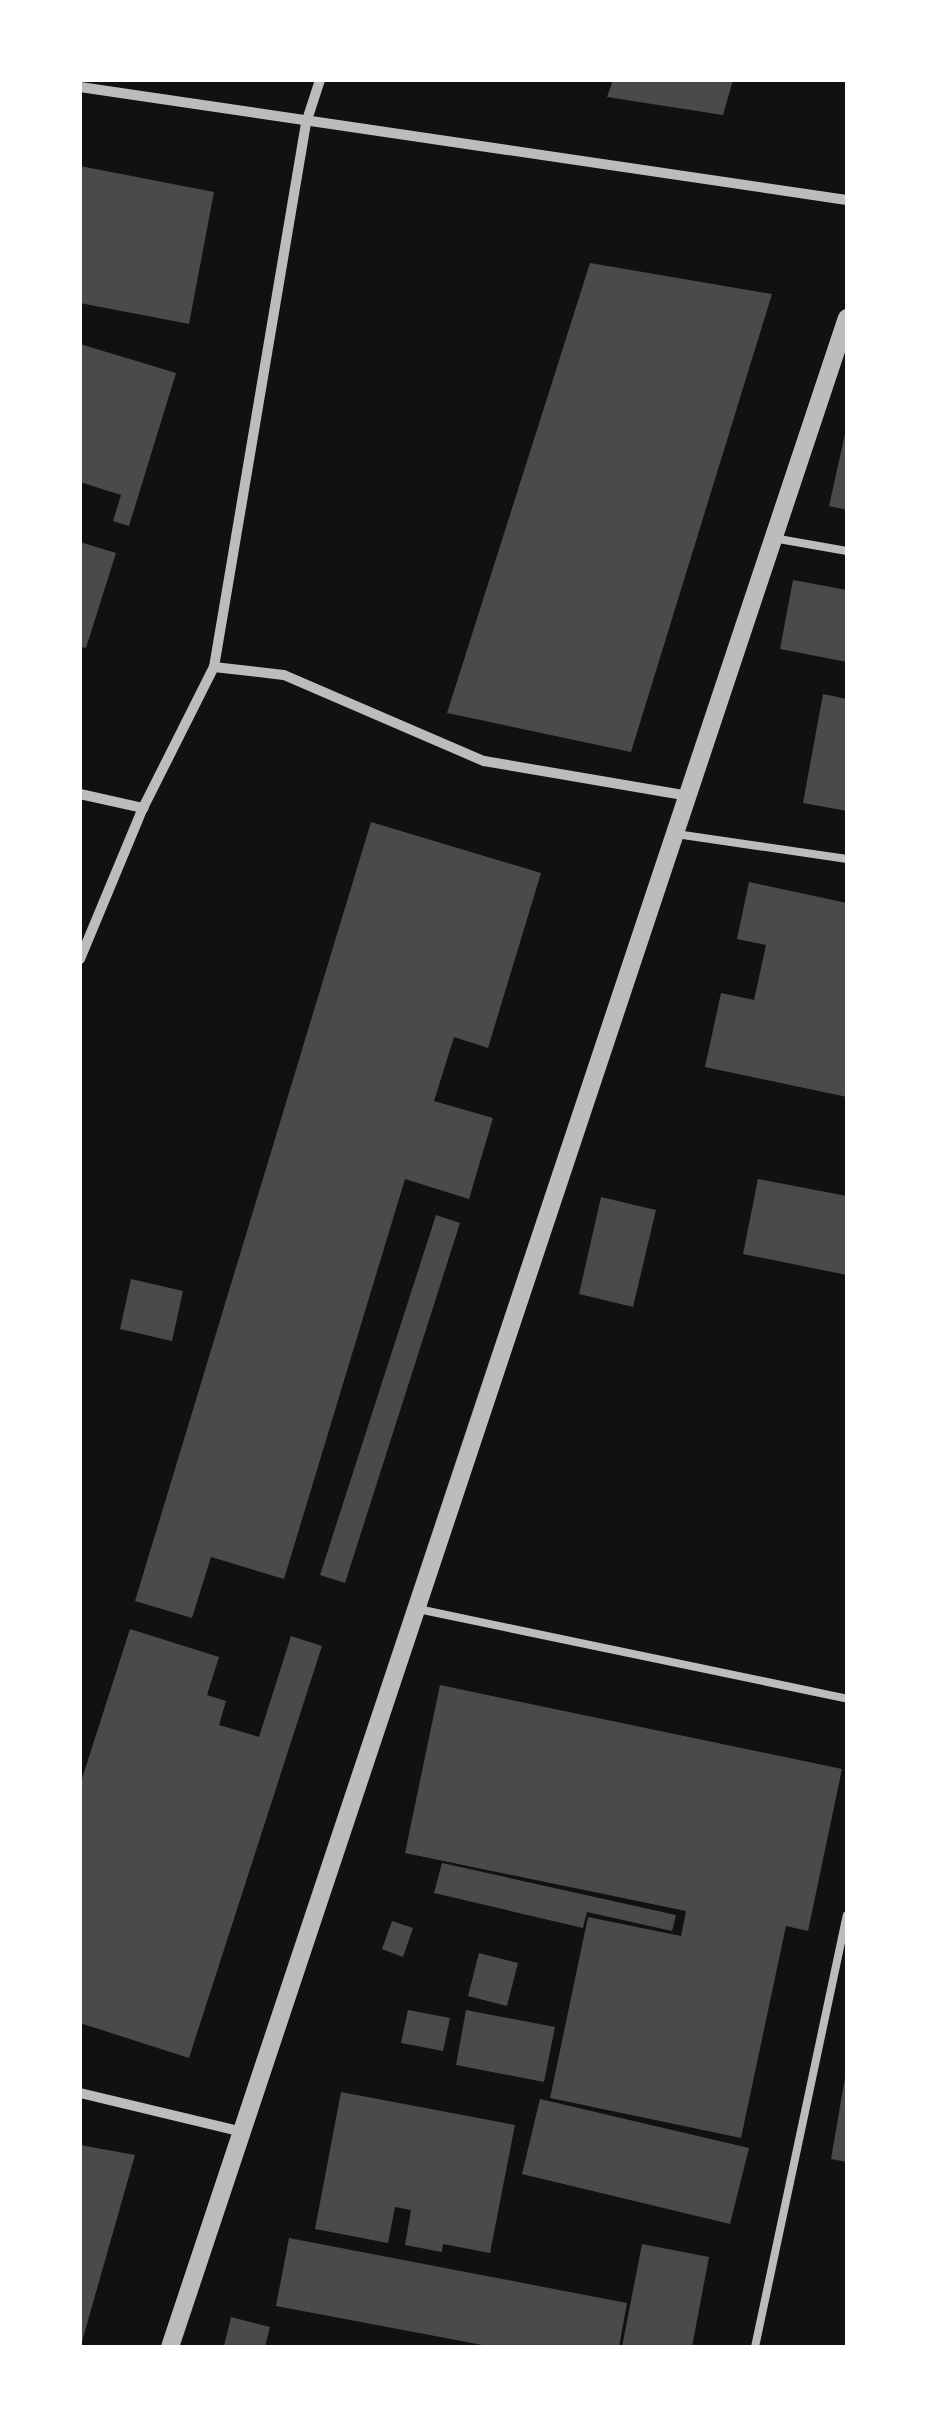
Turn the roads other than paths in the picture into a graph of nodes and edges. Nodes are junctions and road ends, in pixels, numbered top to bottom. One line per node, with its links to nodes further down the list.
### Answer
1 (320, 80): 3 (street)
2 (80, 87): 3 (street)
3 (306, 123): 4 (street); 8 (street)
4 (847, 200)
5 (847, 318): 6 (street)
6 (771, 538): 7 (lane); 10 (street)
7 (847, 551)
8 (214, 666): 10 (street); 11 (street)
9 (80, 794): 11 (street)
10 (690, 796): 12 (street)
11 (143, 808): 14 (street)
12 (676, 834): 13 (lane); 15 (street)
13 (847, 859)
14 (80, 958)
15 (418, 1609): 16 (lane); 19 (street)
16 (847, 1699)
17 (847, 1916): 21 (lane)
18 (80, 2093): 19 (street)
19 (243, 2133): 20 (street)
20 (170, 2347)
21 (755, 2347)

